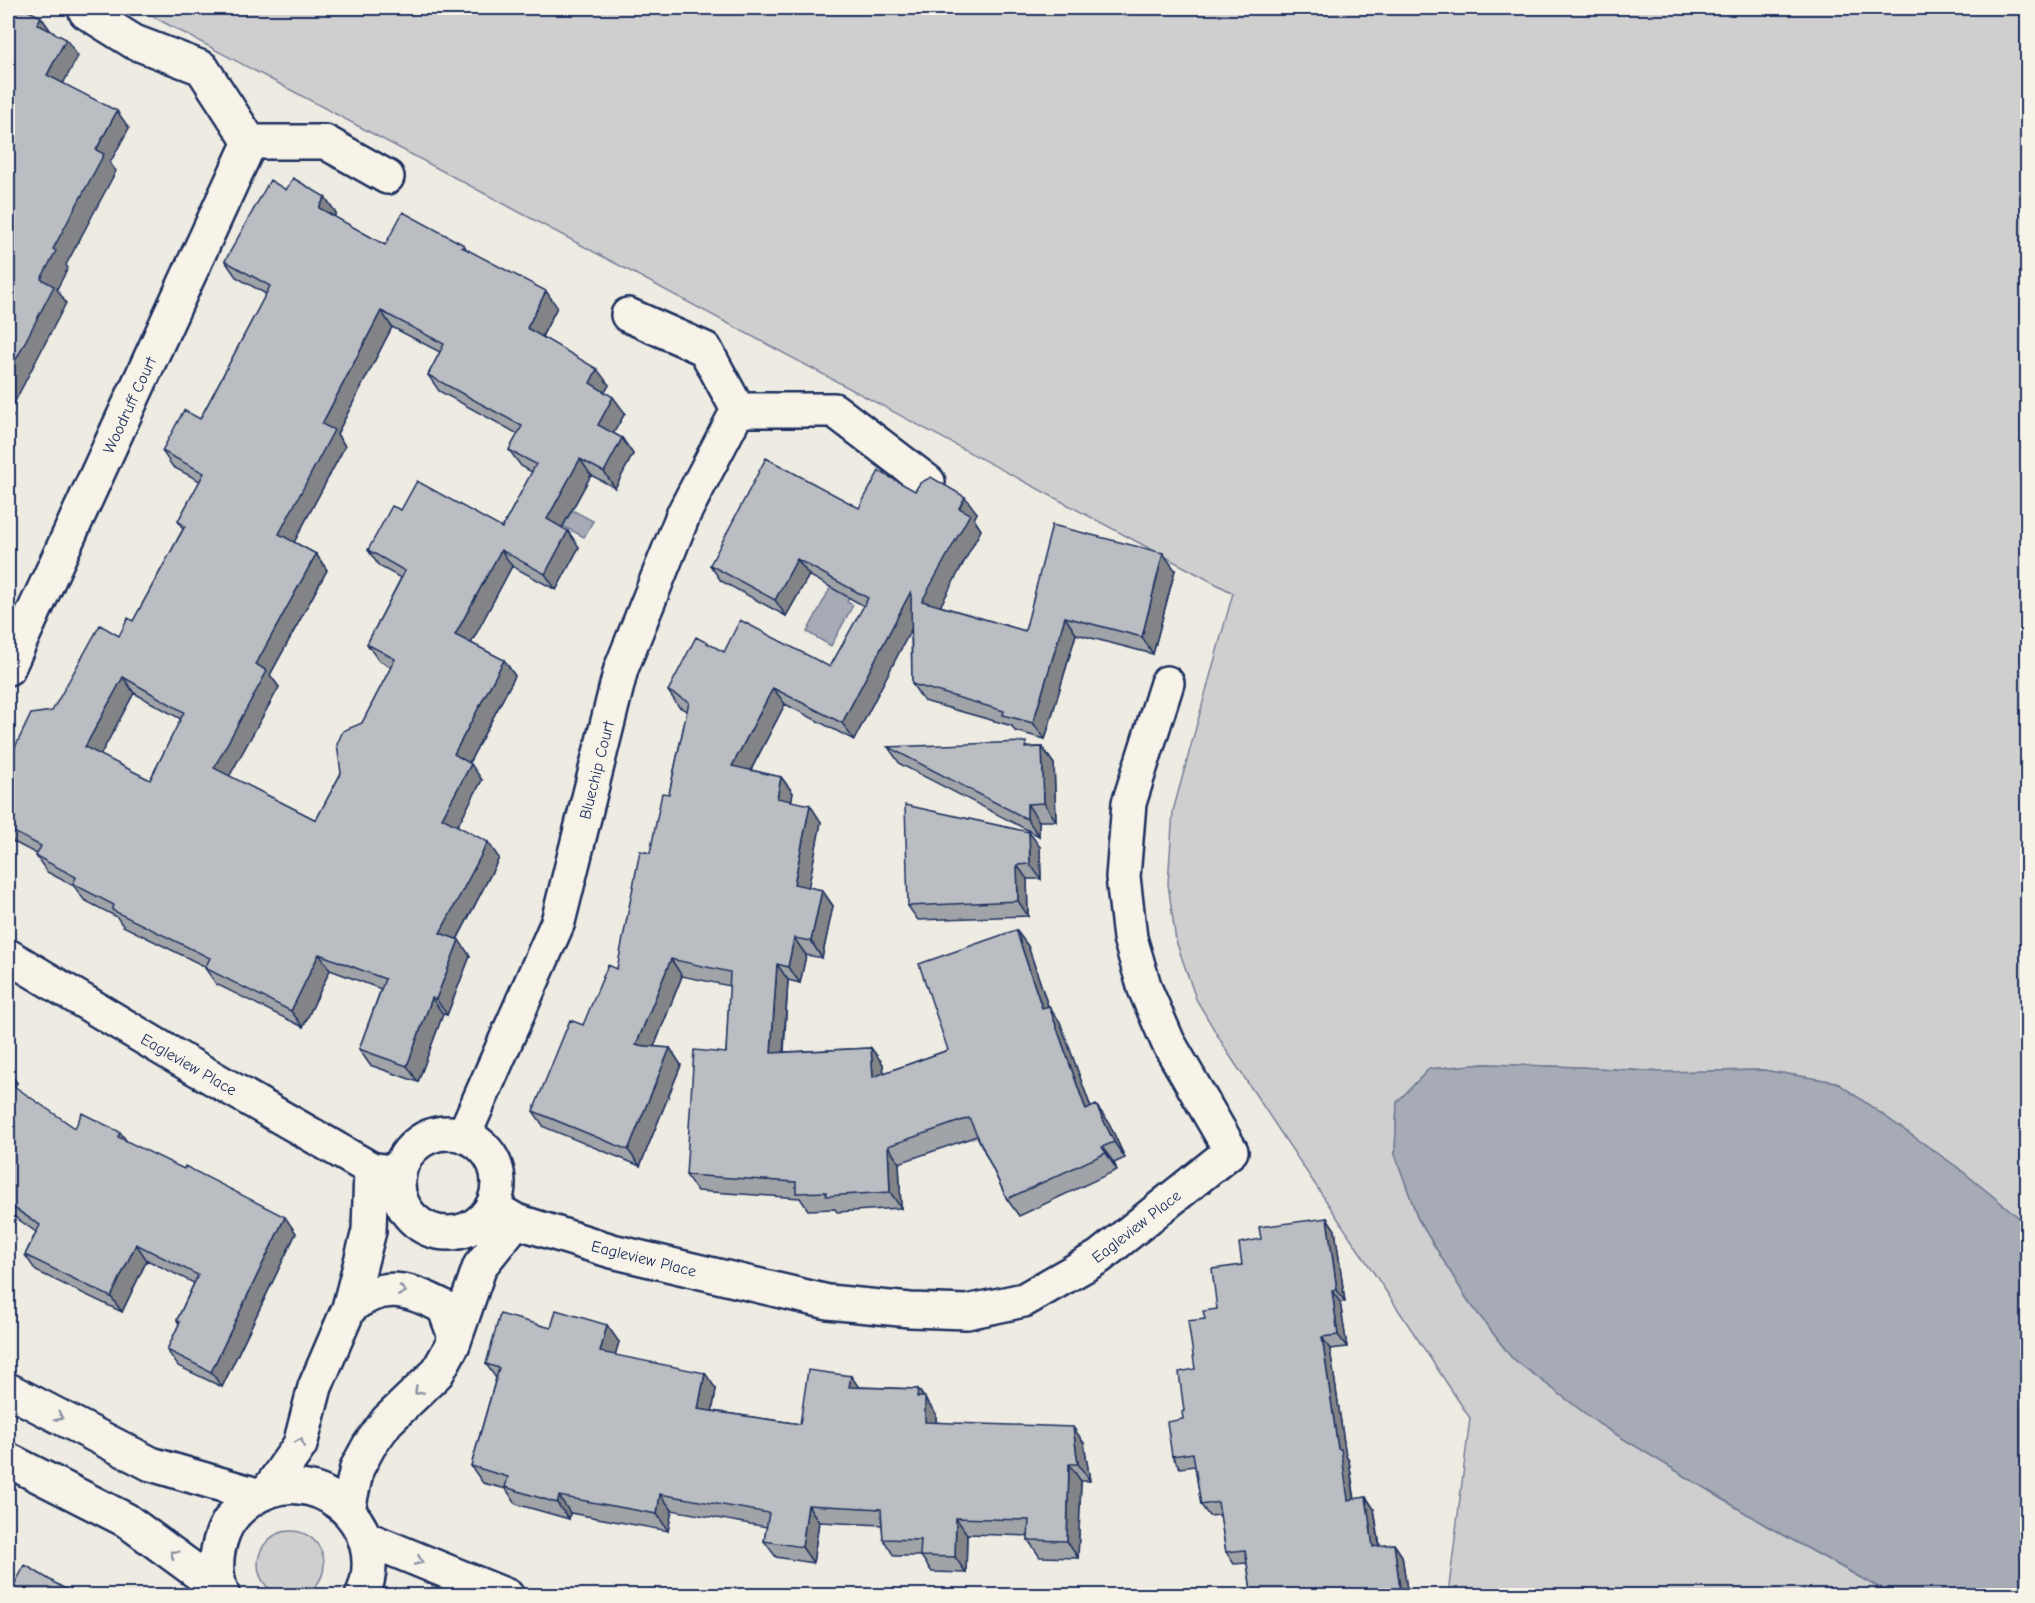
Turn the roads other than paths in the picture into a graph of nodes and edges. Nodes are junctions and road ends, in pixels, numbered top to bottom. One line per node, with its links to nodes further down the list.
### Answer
1 (86, 12): 2 (street)
2 (250, 142): 3 (street); 7 (street, Woodruff Court)
3 (387, 177)
4 (628, 315): 5 (street)
5 (738, 410): 6 (street); 10 (street, Bluechip Court)
6 (928, 482)
7 (8, 668)
8 (1167, 683): 12 (street, Eagleview Place)
9 (8, 956): 11 (street, Eagleview Place)
10 (464, 1135): 11 (street); 12 (street)
11 (385, 1172): 12 (street); 13 (street)
12 (504, 1214): 14 (street)
13 (349, 1308): 14 (street, one-way to 14); 17 (street, one-way to 13)
14 (453, 1344): 18 (street, one-way to 18)
15 (8, 1390): 17 (street, one-way to 17)
16 (8, 1460): 20 (street, one-way to 16)
17 (262, 1493): 18 (street); 20 (street)
18 (348, 1509): 19 (street)
19 (365, 1538): 21 (street); 22 (street, one-way to 22)
20 (222, 1592)
21 (362, 1596)
22 (507, 1596)

